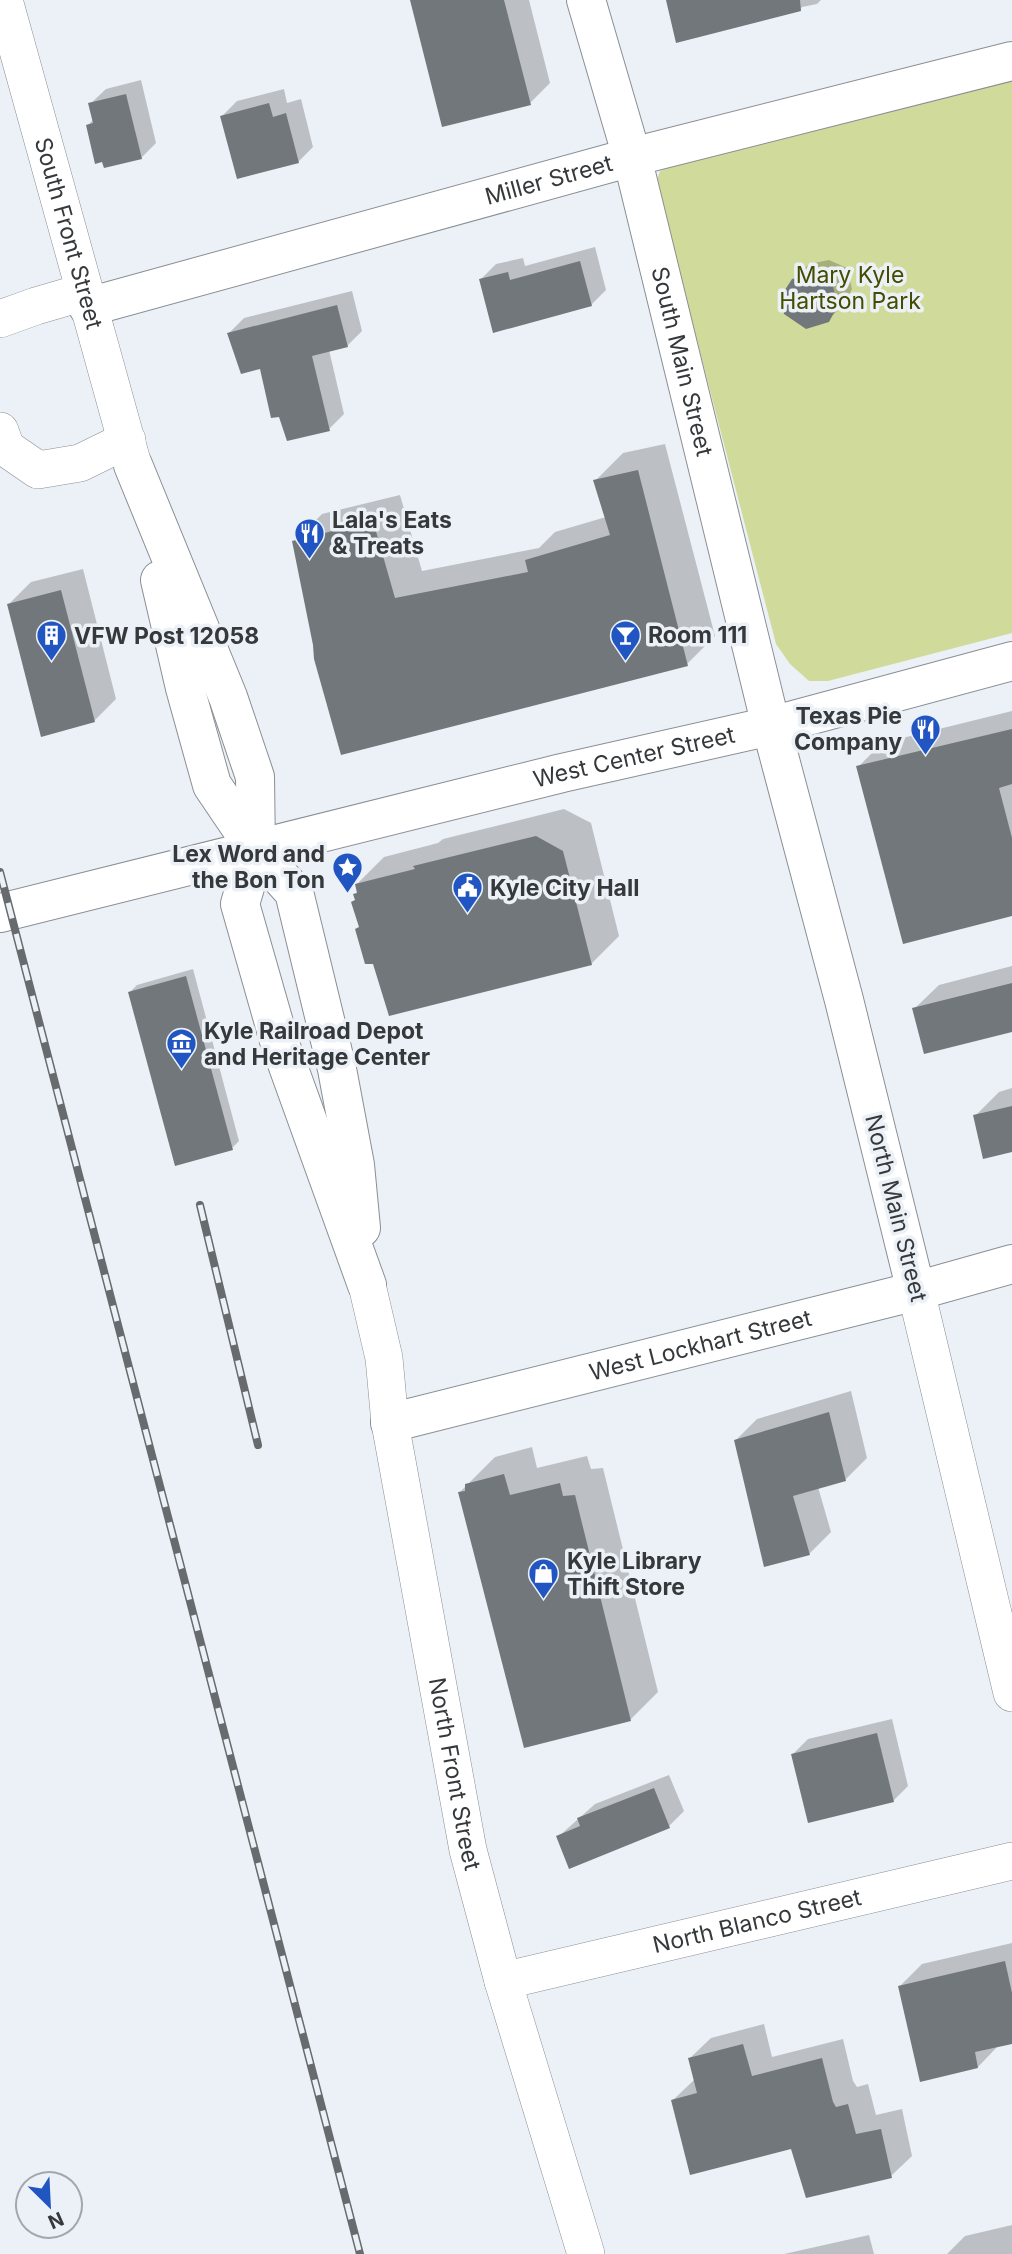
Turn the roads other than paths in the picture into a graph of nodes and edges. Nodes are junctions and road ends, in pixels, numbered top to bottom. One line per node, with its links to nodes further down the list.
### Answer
1 (4, 0): 5 (street, South Front Street)
2 (586, 0): 4 (street, South Main Street)
3 (1012, 61): 4 (street, Miller Street)
4 (632, 157): 5 (street, Miller Street); 10 (street, South Main Street)
5 (86, 299): 6 (street); 8 (street, South Front Street)
6 (0, 319)
7 (0, 430): 8 (street)
8 (130, 453): 11 (street, South Front Street)
9 (1012, 661): 10 (street, West Center Street)
10 (771, 726): 11 (street, West Center Street); 15 (street, North Main Street)
11 (256, 850): 12 (street, West Center Street); 14 (street, North Front Street); 14 (street, North Front Street)
12 (0, 913)
13 (1012, 1264): 15 (street, West Lockhart Street)
14 (367, 1285): 16 (street, North Front Street)
15 (916, 1291): 16 (street, West Lockhart Street); 17 (street, North Main Street)
16 (390, 1423): 19 (street, North Front Street)
17 (1012, 1693)
18 (1012, 1861): 19 (street, North Blanco Street)
19 (503, 1980): 20 (street, North Front Street)
20 (586, 2254)

